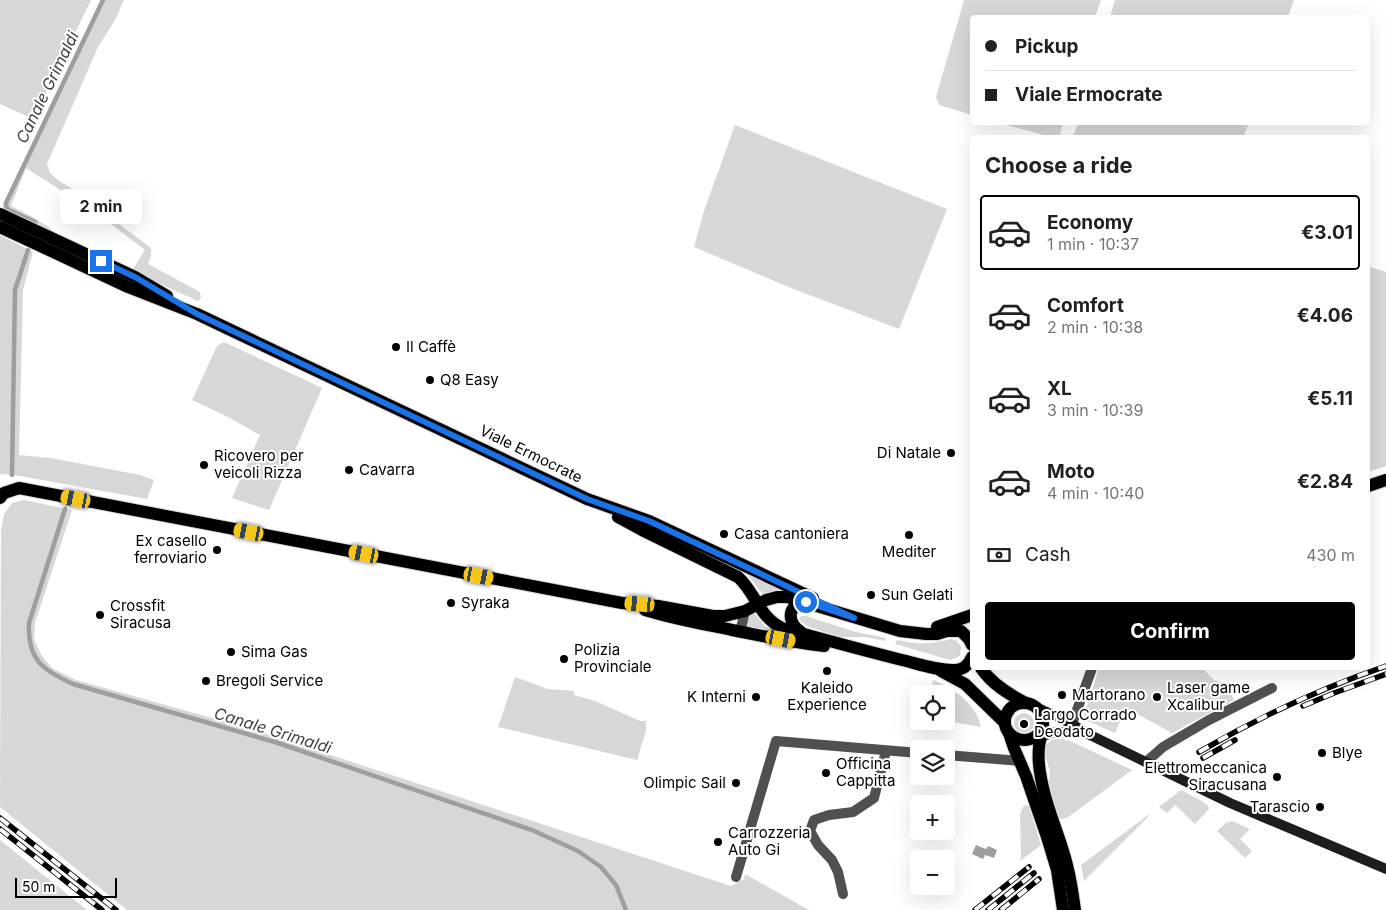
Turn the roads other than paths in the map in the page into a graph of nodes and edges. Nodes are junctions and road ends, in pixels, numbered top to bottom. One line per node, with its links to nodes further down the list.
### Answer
1 (0, 214): 3 (main road, Viale Ermocrate)
2 (0, 227): 3 (main road, Viale Ermocrate)
3 (197, 314): 7 (main road, Viale Ermocrate)
4 (1386, 480): 5 (main road)
5 (1370, 485)
6 (1, 494): 10 (main road)
7 (587, 499): 8 (main road); 14 (main road, Viale Ermocrate)
8 (749, 591): 11 (main road); 12 (main road)
9 (806, 602): 11 (main road); 14 (main road); 17 (main road)
10 (622, 603): 12 (main road); 15 (main road)
11 (758, 605): 12 (main road); 17 (main road)
12 (745, 611): 15 (street)
13 (970, 615): 16 (main road)
14 (854, 618): 16 (main road)
15 (740, 632): 19 (main road)
16 (914, 632): 18 (main road)
17 (803, 634): 19 (main road)
18 (970, 641)
19 (855, 648): 21 (main road)
20 (970, 661): 21 (main road)
21 (937, 669): 27 (main road)
22 (983, 670): 25 (main road)
23 (1091, 670): 26 (street)
24 (1272, 688): 34 (street)
25 (1031, 705): 26 (main road); 27 (main road); 29 (main road)
26 (1072, 724): 28 (main road)
27 (1007, 728): 29 (main road); 33 (main road)
28 (1086, 734): 29 (main road); 34 (main road)
29 (1037, 735): 39 (main road)
30 (886, 751): 31 (street); 36 (street); 37 (street)
31 (910, 752)
32 (955, 756): 33 (street)
33 (1020, 761): 38 (main road)
34 (1146, 762): 35 (main road)
35 (1386, 869)
36 (736, 877)
37 (844, 894)
38 (1063, 910)
39 (1075, 910)

